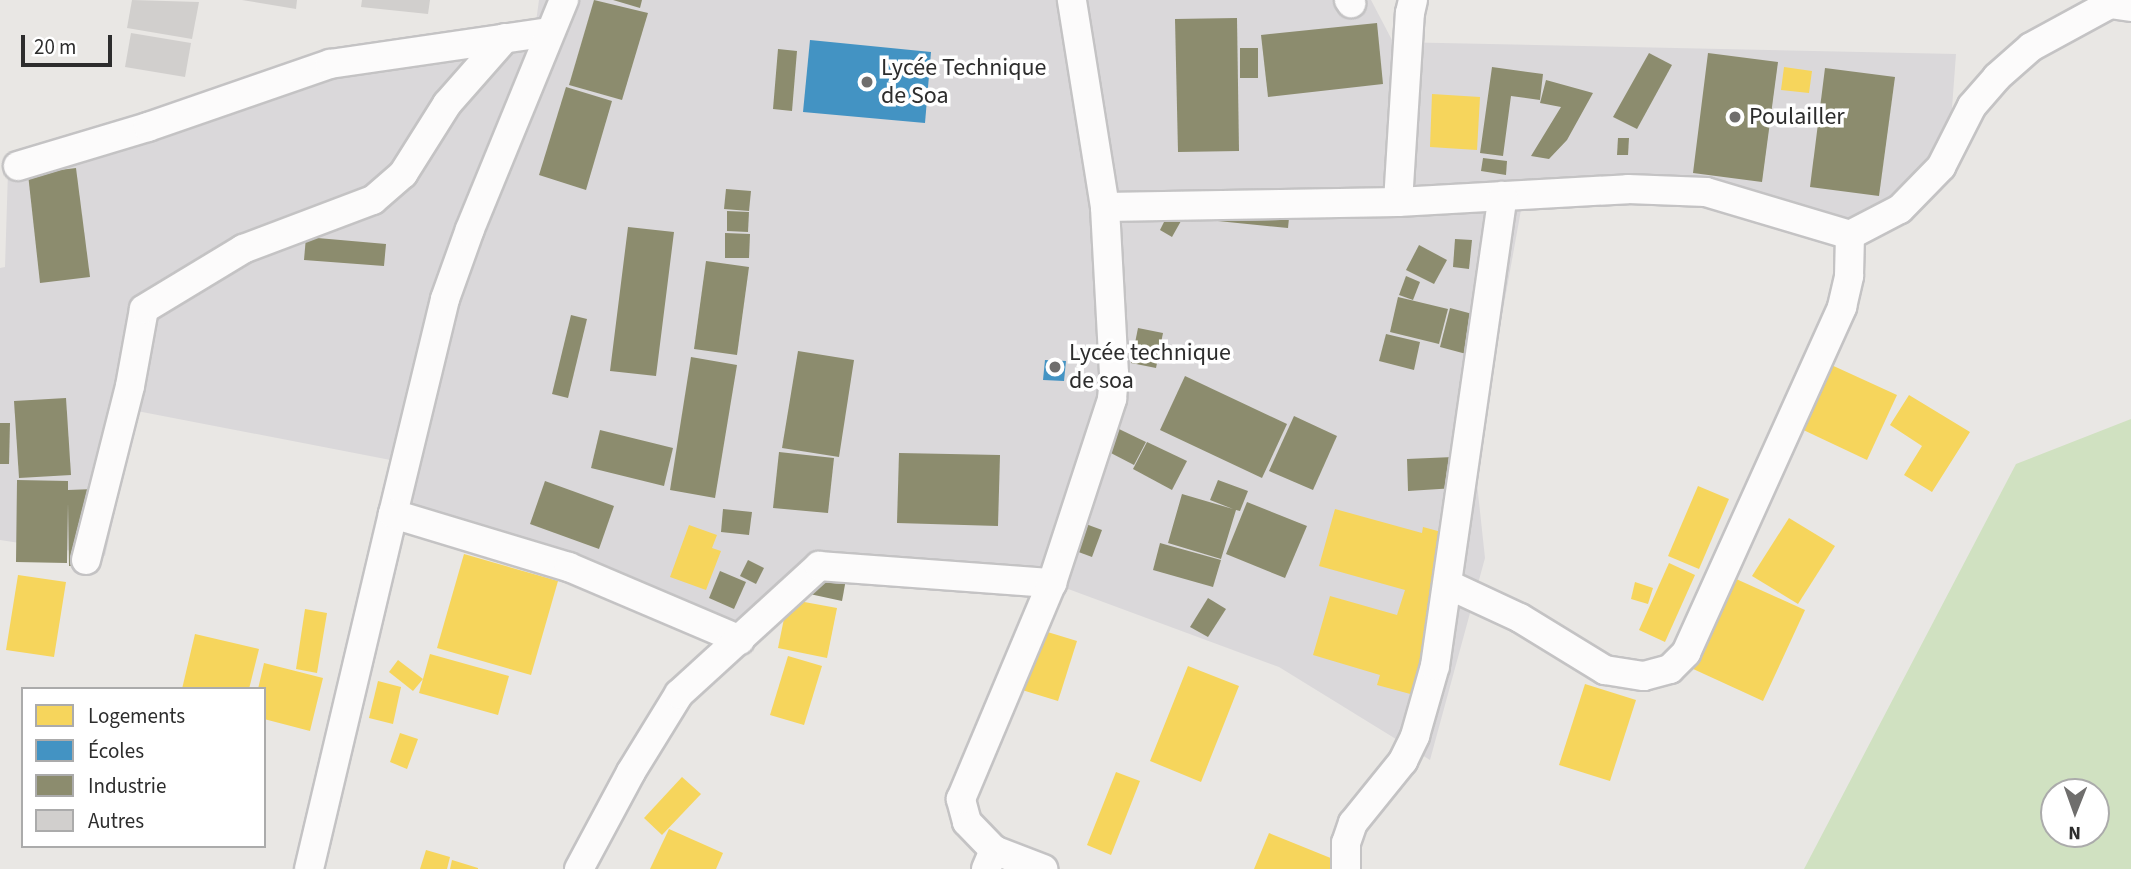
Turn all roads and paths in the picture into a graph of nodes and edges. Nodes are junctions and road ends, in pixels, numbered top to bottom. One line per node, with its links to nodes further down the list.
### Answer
1 (565, 0): 5 (street)
2 (1072, 0): 10 (street)
3 (1413, 0): 9 (street)
4 (2116, 3): 11 (street)
5 (549, 32): 6 (street); 12 (street)
6 (505, 38): 7 (street); 13 (street)
7 (18, 166)
8 (1503, 196): 9 (street); 11 (street); 15 (street)
9 (1398, 202): 10 (street)
10 (1105, 207): 14 (street)
11 (1850, 235): 15 (street)
12 (393, 514): 16 (street); 18 (street)
13 (86, 560)
14 (1052, 583): 16 (street); 17 (street)
15 (1449, 585): 21 (street)
16 (740, 640): 19 (street)
17 (990, 860): 20 (street)
18 (309, 869)
19 (579, 869)
20 (1043, 869)
21 (1346, 869)

